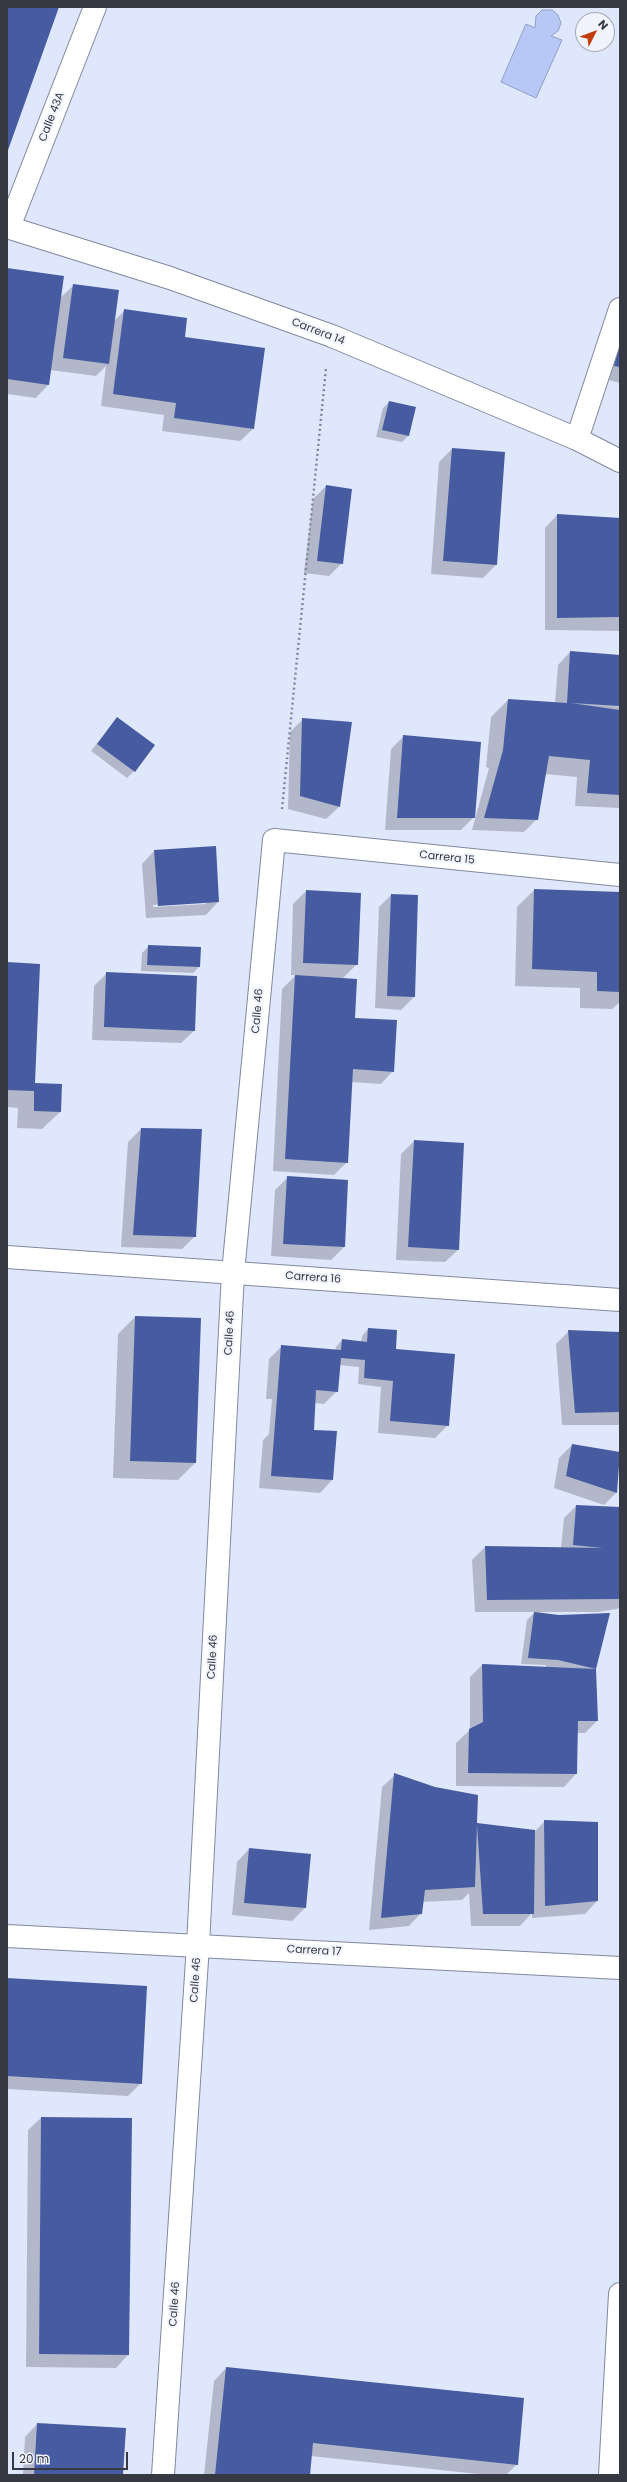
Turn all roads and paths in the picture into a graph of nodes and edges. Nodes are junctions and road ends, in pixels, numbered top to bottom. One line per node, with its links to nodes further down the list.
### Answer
1 (95, 7): 2 (street, Calle 43A)
2 (8, 227): 5 (street, Carrera 14)
3 (620, 309): 5 (street)
4 (326, 360): 7 (path)
5 (577, 439): 6 (street, Carrera 14)
6 (620, 461)
7 (274, 840): 8 (street, Carrera 15); 10 (street, Calle 46)
8 (620, 875)
9 (7, 1257): 10 (street, Carrera 16)
10 (233, 1273): 11 (street, Carrera 16); 13 (street, Calle 46)
11 (620, 1300)
12 (7, 1936): 13 (street, Carrera 17)
13 (198, 1945): 14 (street, Carrera 17); 16 (street, Calle 46)
14 (620, 1968)
15 (620, 2294): 17 (street)
16 (164, 2475)
17 (610, 2475)

